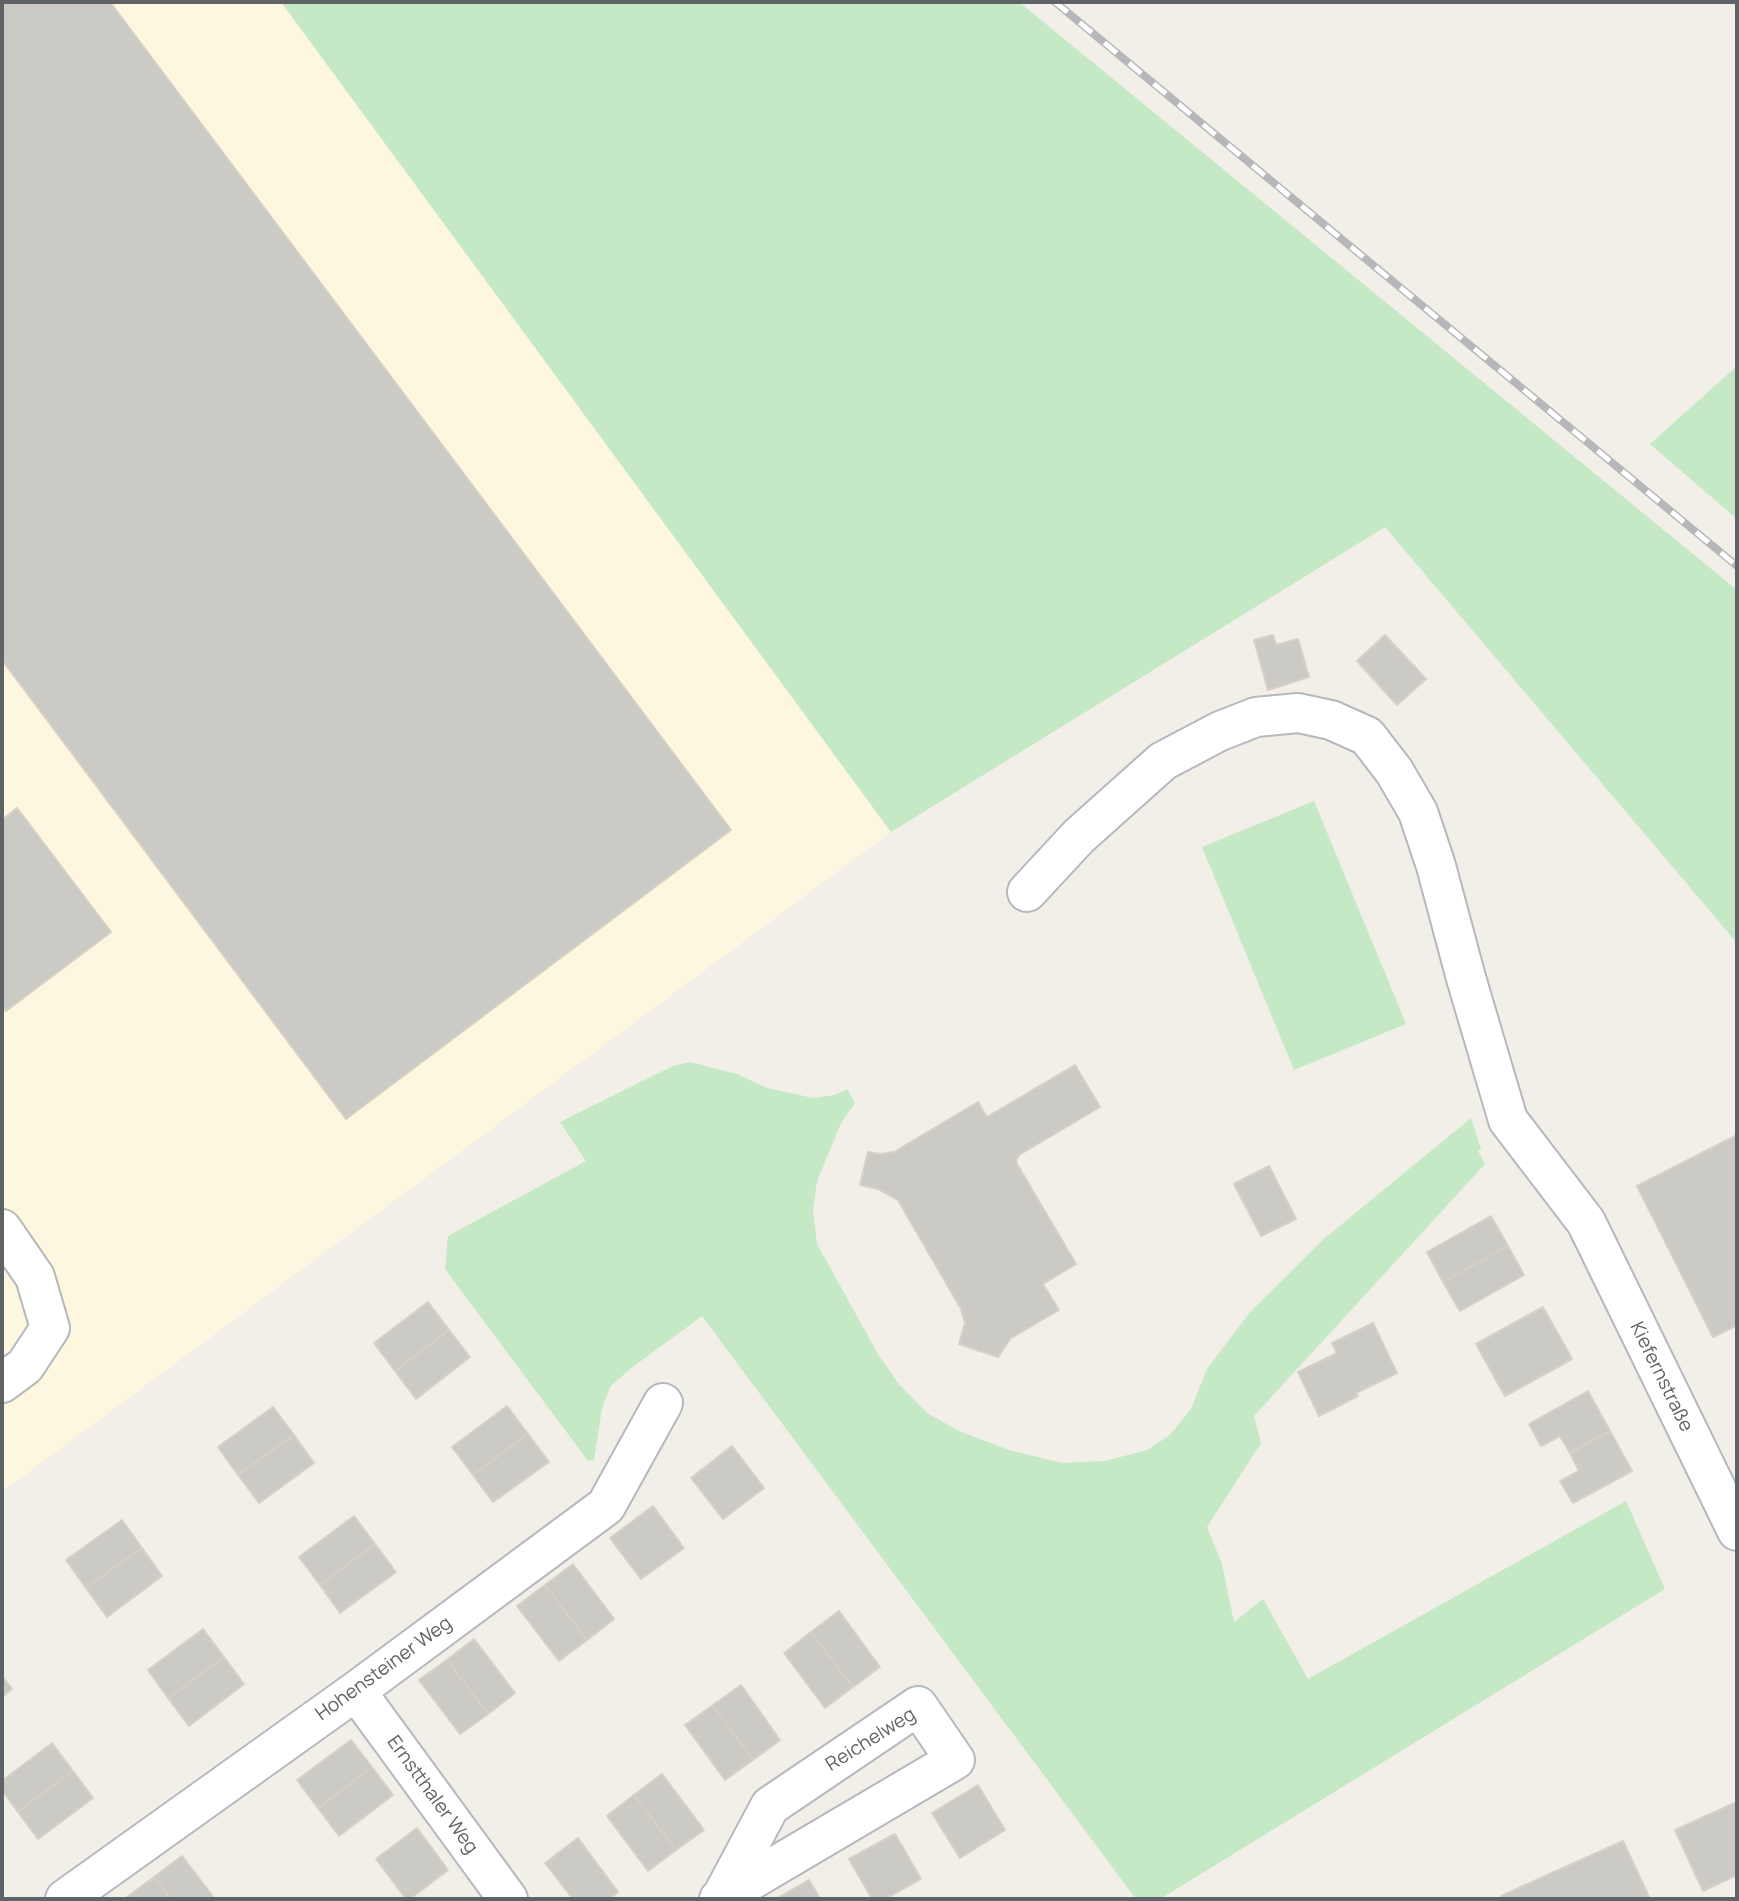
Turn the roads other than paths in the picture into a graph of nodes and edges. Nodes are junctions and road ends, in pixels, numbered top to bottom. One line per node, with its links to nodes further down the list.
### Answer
1 (1027, 892): 5 (street, Kiefernstraße)
2 (2, 1229): 3 (street)
3 (2, 1382)
4 (663, 1403): 6 (street, Hohensteiner Weg)
5 (1737, 1531)
6 (356, 1691): 7 (street, Hohensteiner Weg); 8 (street, Ernstthaler Weg)
7 (65, 1899)
8 (508, 1899)
9 (720, 1899): 9 (street, Reichelweg)

